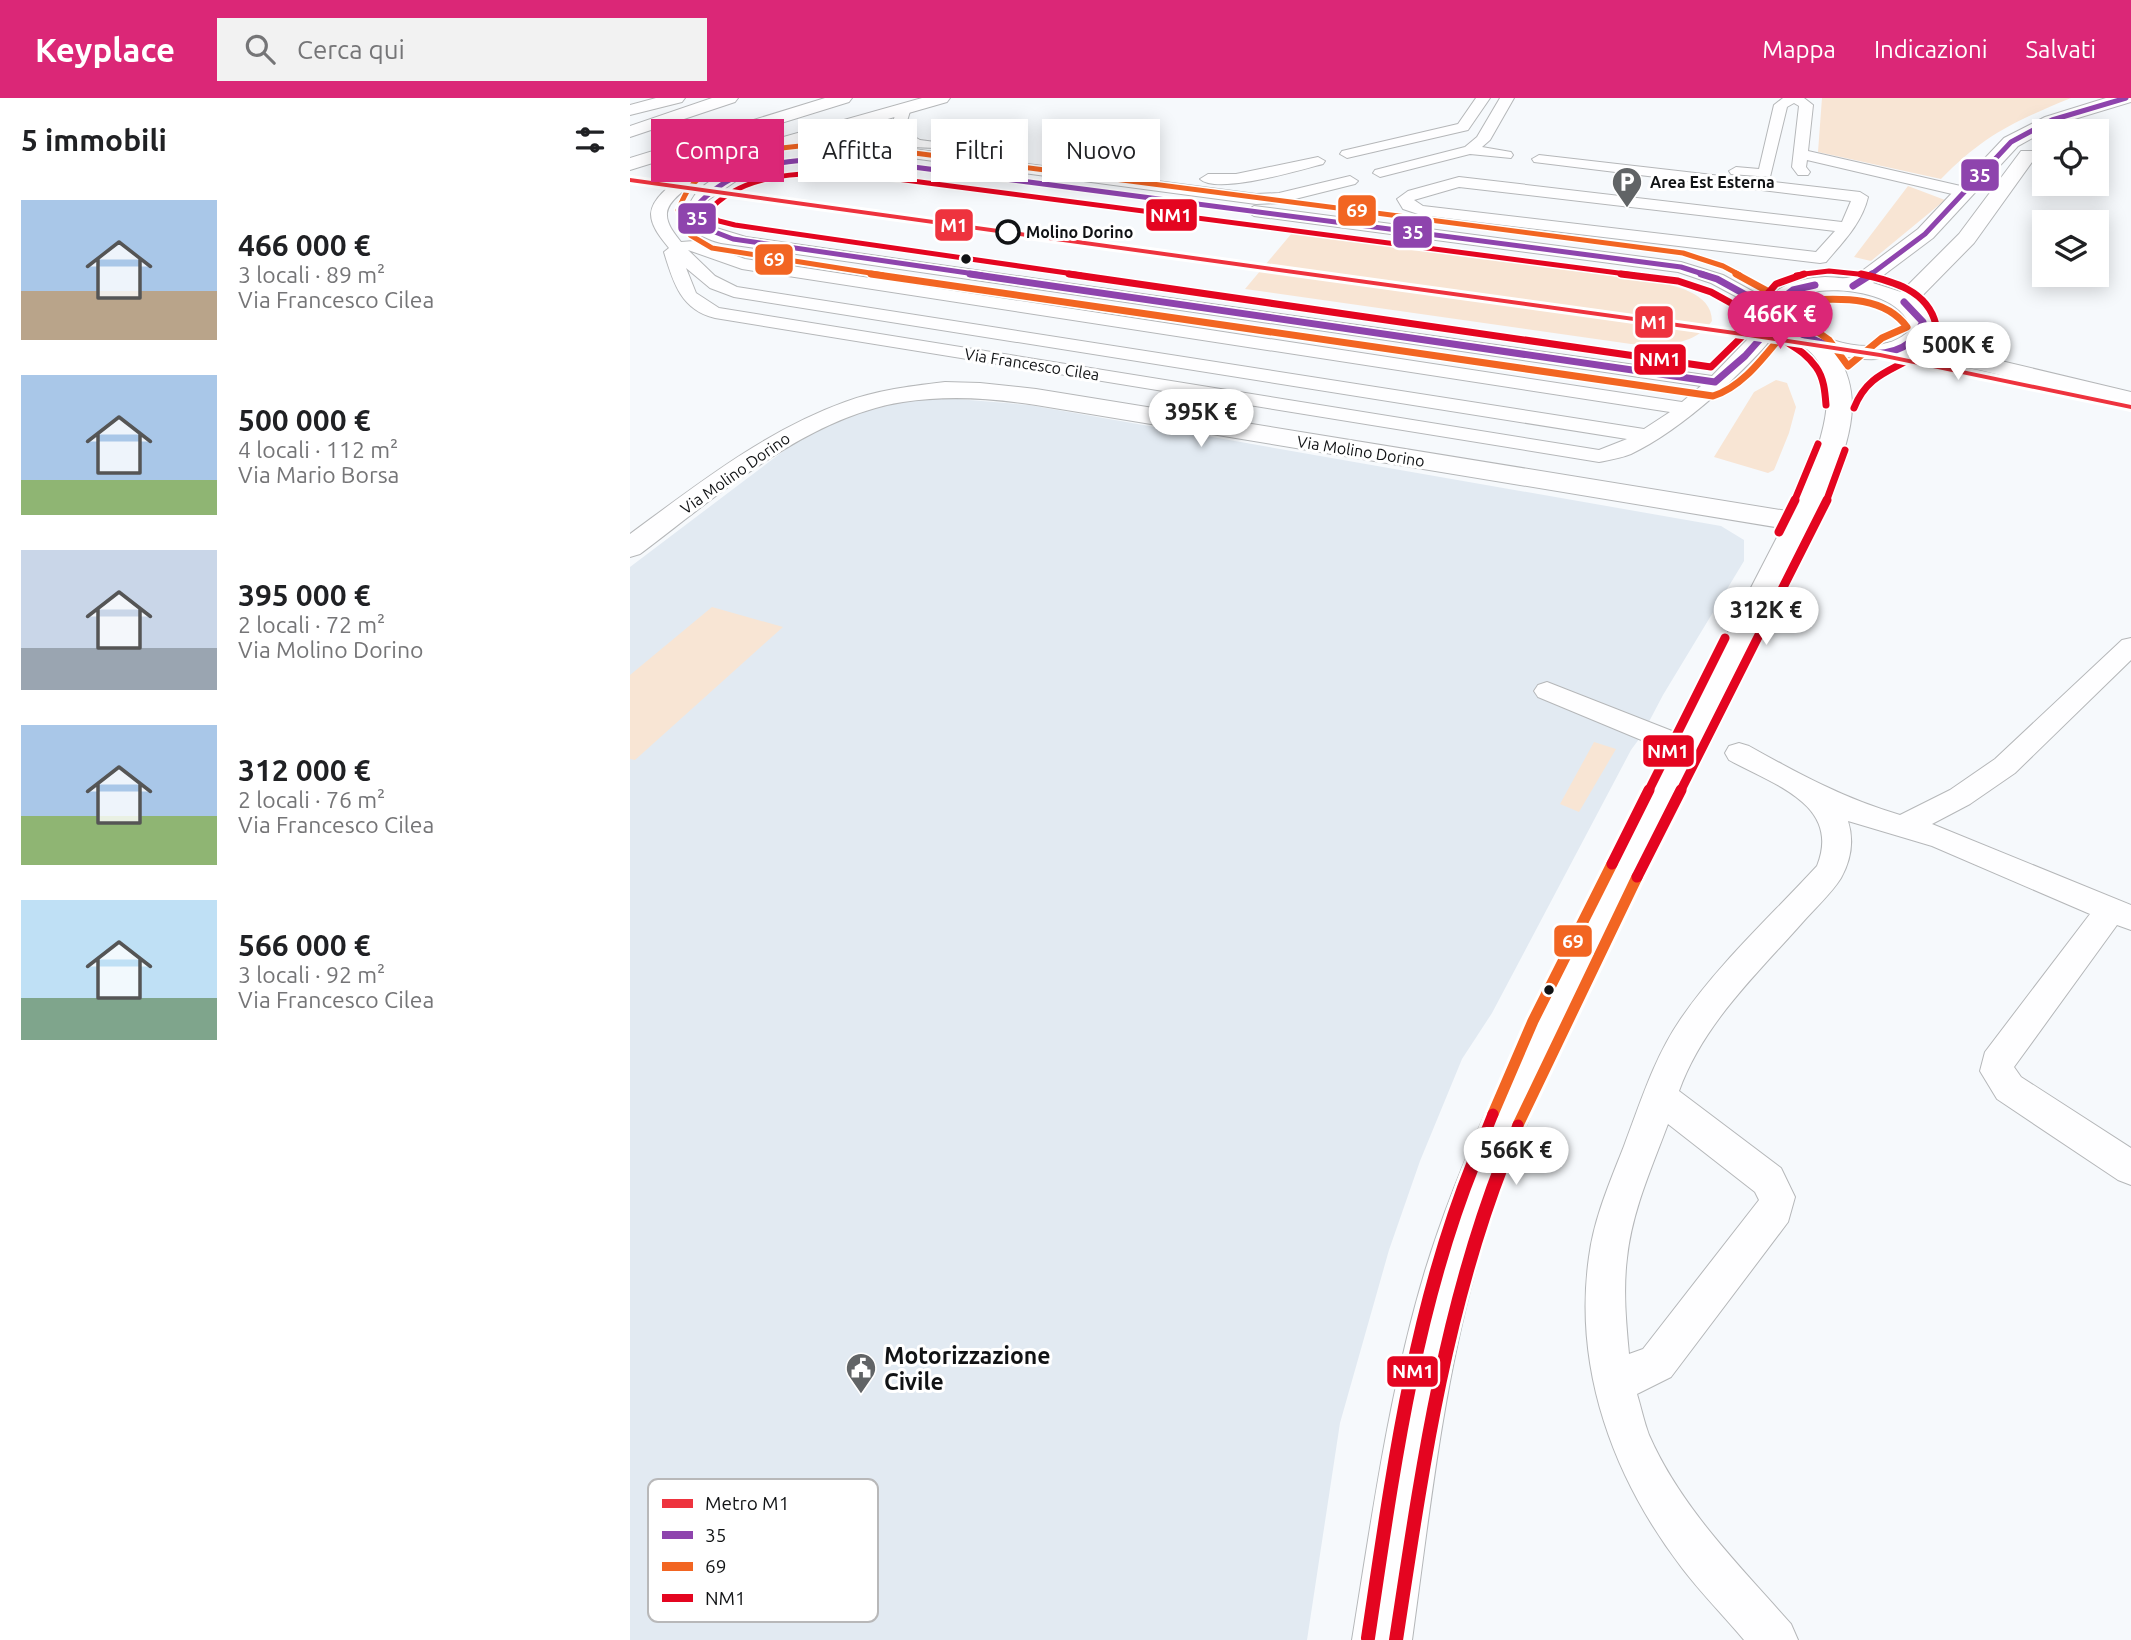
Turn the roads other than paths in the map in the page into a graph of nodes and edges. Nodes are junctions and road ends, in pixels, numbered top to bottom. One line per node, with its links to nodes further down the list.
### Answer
1 (676, 98): 12 (main road)
2 (729, 98): 15 (main road)
3 (786, 98): 17 (main road)
4 (844, 98): 28 (main road)
5 (941, 98): 11 (main road)
6 (1483, 98): 21 (lane)
7 (1498, 98): 8 (lane)
8 (1508, 98): 19 (lane)
9 (1794, 98): 22 (lane); 27 (lane)
10 (2126, 98): 36 (main road)
11 (904, 108): 16 (main road); 32 (lane)
12 (630, 110)
13 (2131, 110): 14 (main road)
14 (2104, 119)
15 (630, 132)
16 (784, 143)
17 (630, 145)
18 (784, 147): 37 (lane)
19 (1470, 150): 23 (lane); 30 (lane)
20 (2032, 151): 43 (main road)
21 (1347, 154)
22 (1800, 154): 36 (lane); 38 (lane)
23 (1506, 155)
24 (1539, 159): 38 (lane)
25 (1318, 160): 32 (lane)
26 (798, 161): 41 (lane)
27 (1652, 163)
28 (630, 164)
29 (917, 167): 44 (lane)
30 (1380, 173)
31 (651, 179): 35 (main road)
32 (1222, 180): 37 (lane)
33 (1350, 181): 37 (lane)
34 (689, 182): 40 (lane, Via Francesco Cilea)
35 (630, 185)
36 (1965, 192): 42 (main road)
37 (1287, 196)
38 (1860, 197): 39 (lane)
39 (1846, 227): 39 (lane)
40 (667, 234): 41 (lane); 52 (lane); 53 (lane, Via Francesco Cilea); 53 (lane, Via Francesco Cilea)
41 (740, 240): 49 (lane)
42 (1853, 286): 43 (main road); 44 (main road)
43 (1903, 302): 45 (main road)
44 (1776, 315): 46 (main road); 49 (lane, Via Francesco Cilea)
45 (1923, 322): 47 (main road); 48 (main road)
46 (1813, 342): 47 (main road); 50 (main road)
47 (1891, 350): 48 (main road); 50 (main road)
48 (2031, 374): 51 (main road)
49 (1715, 382): 52 (lane, Via Francesco Cilea)
50 (1842, 395): 54 (main road)
51 (2131, 400)
52 (1685, 408): 53 (lane, Via Francesco Cilea)
53 (1648, 436)
54 (1799, 522): 55 (main road, Via Molino Dorino); 58 (main road)
55 (630, 548)
56 (2131, 646): 61 (lane)
57 (1547, 691): 58 (lane)
58 (1685, 747): 66 (main road)
59 (1739, 753): 60 (lane)
60 (1816, 796): 61 (lane); 63 (lane)
61 (1904, 826): 62 (lane)
62 (2121, 914): 64 (lane)
63 (1660, 1097): 65 (lane); 65 (lane)
64 (2131, 1168)
65 (1611, 1374): 67 (lane)
66 (1382, 1640)
67 (1775, 1640)

